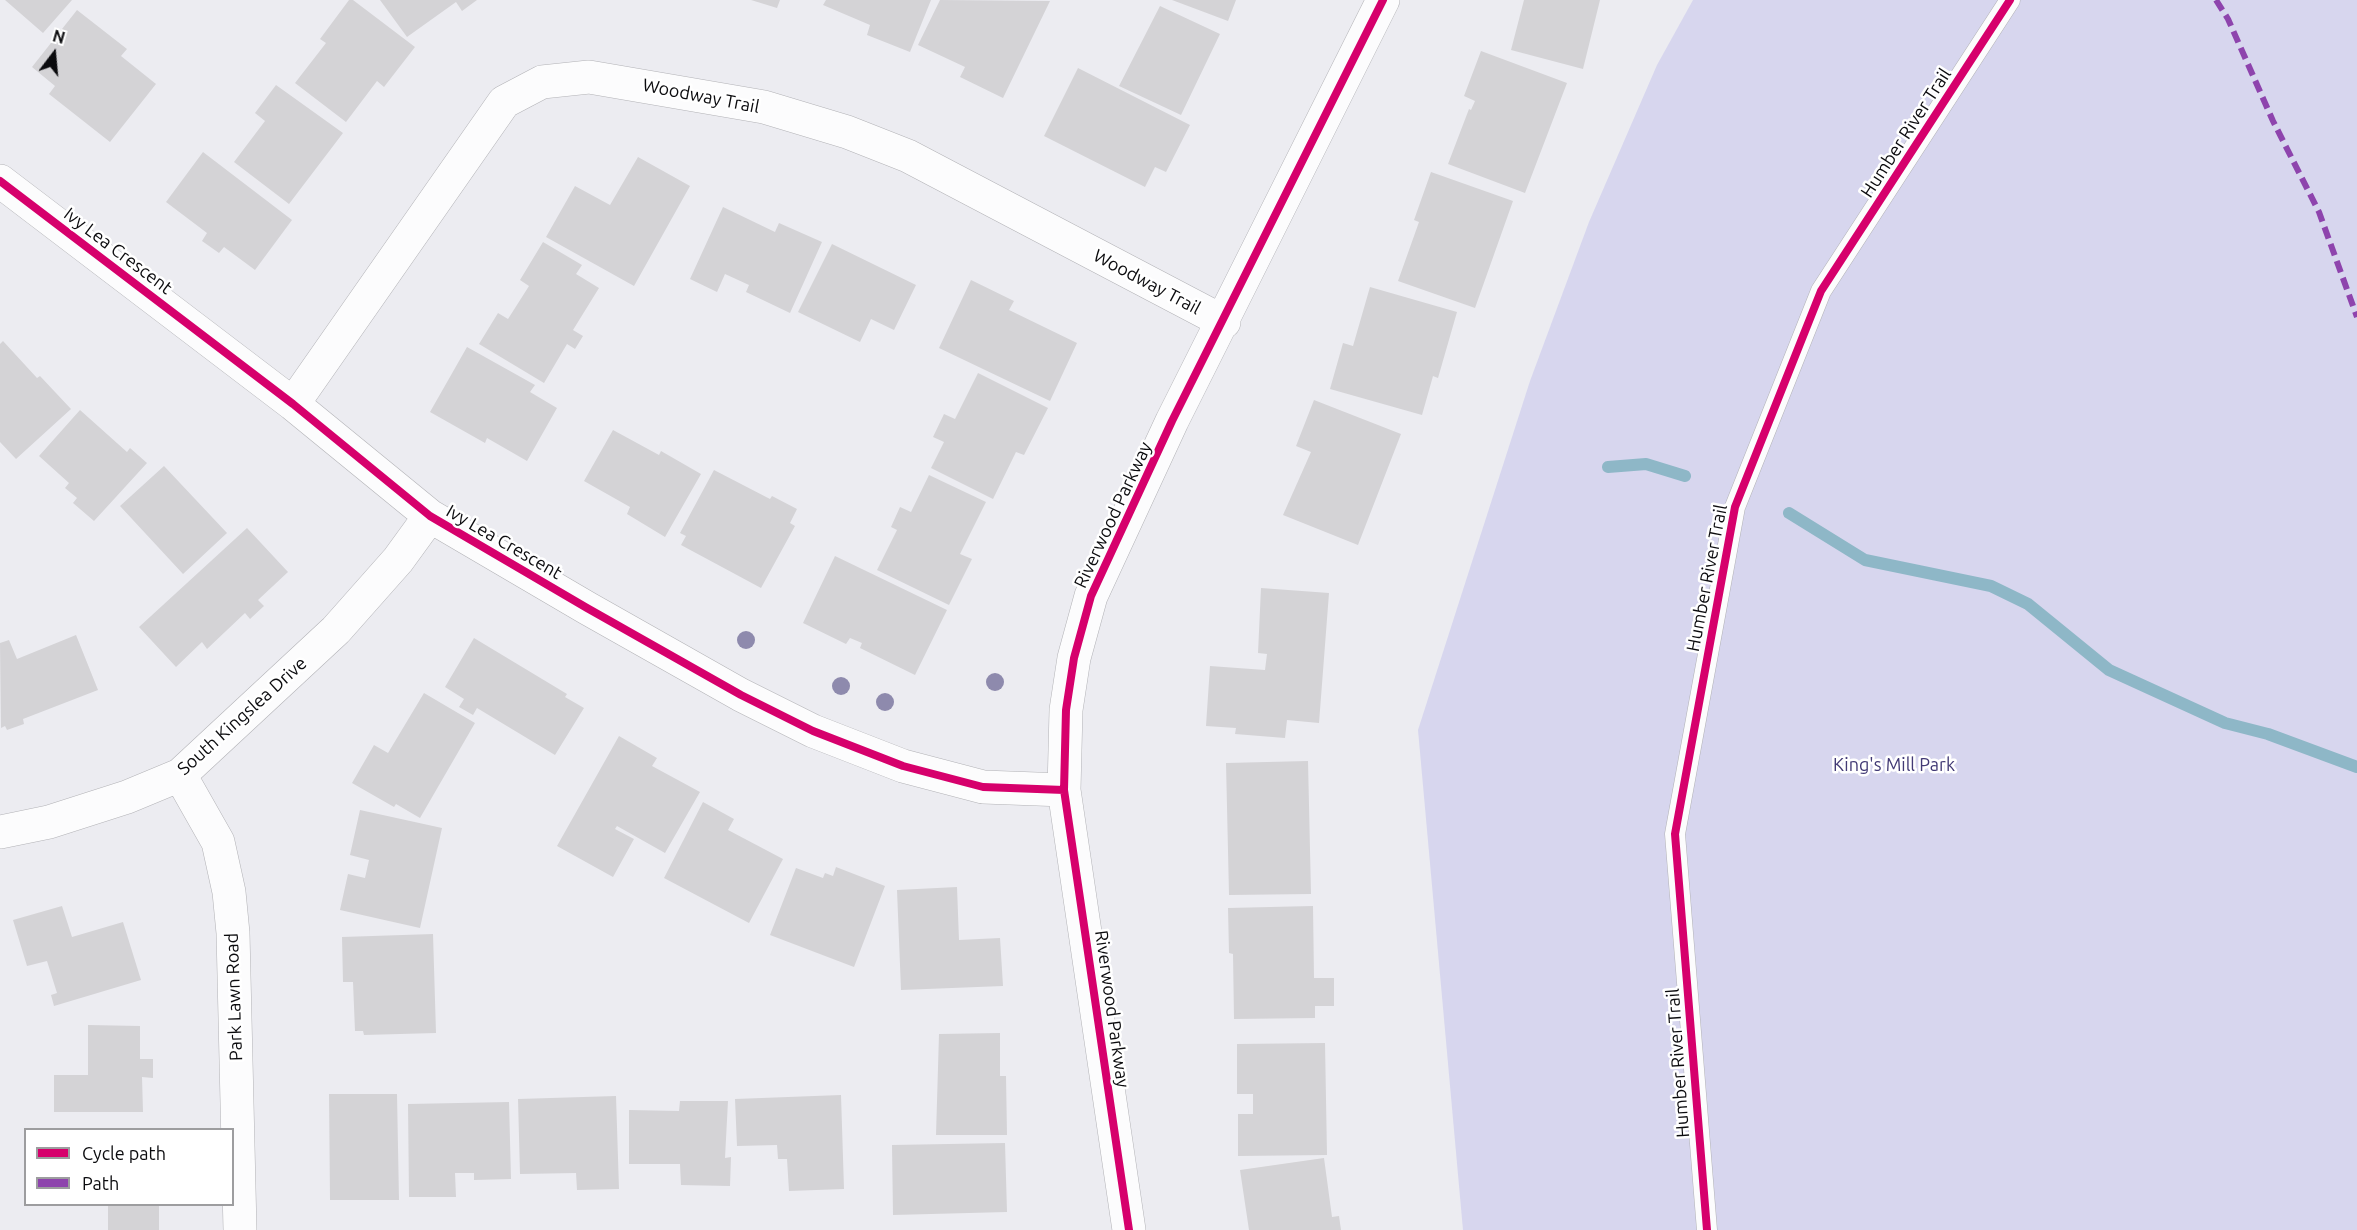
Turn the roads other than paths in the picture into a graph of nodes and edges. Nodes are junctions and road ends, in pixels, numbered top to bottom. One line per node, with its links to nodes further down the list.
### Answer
1 (1383, 0): 4 (street, Riverwood Parkway)
2 (2010, 0): 12 (lane, Humber River Trail)
3 (0, 181): 5 (street, Ivy Lea Crescent)
4 (1224, 322): 5 (street, Woodway Trail); 8 (street, Riverwood Parkway)
5 (293, 404): 6 (street, Ivy Lea Crescent)
6 (430, 516): 7 (street, South Kingslea Drive); 8 (street, Ivy Lea Crescent)
7 (180, 775): 9 (street, South Kingslea Drive); 10 (street, Park Lawn Road)
8 (1064, 790): 11 (street, Riverwood Parkway)
9 (0, 832)
10 (240, 1230)
11 (1129, 1230)
12 (1707, 1230)

